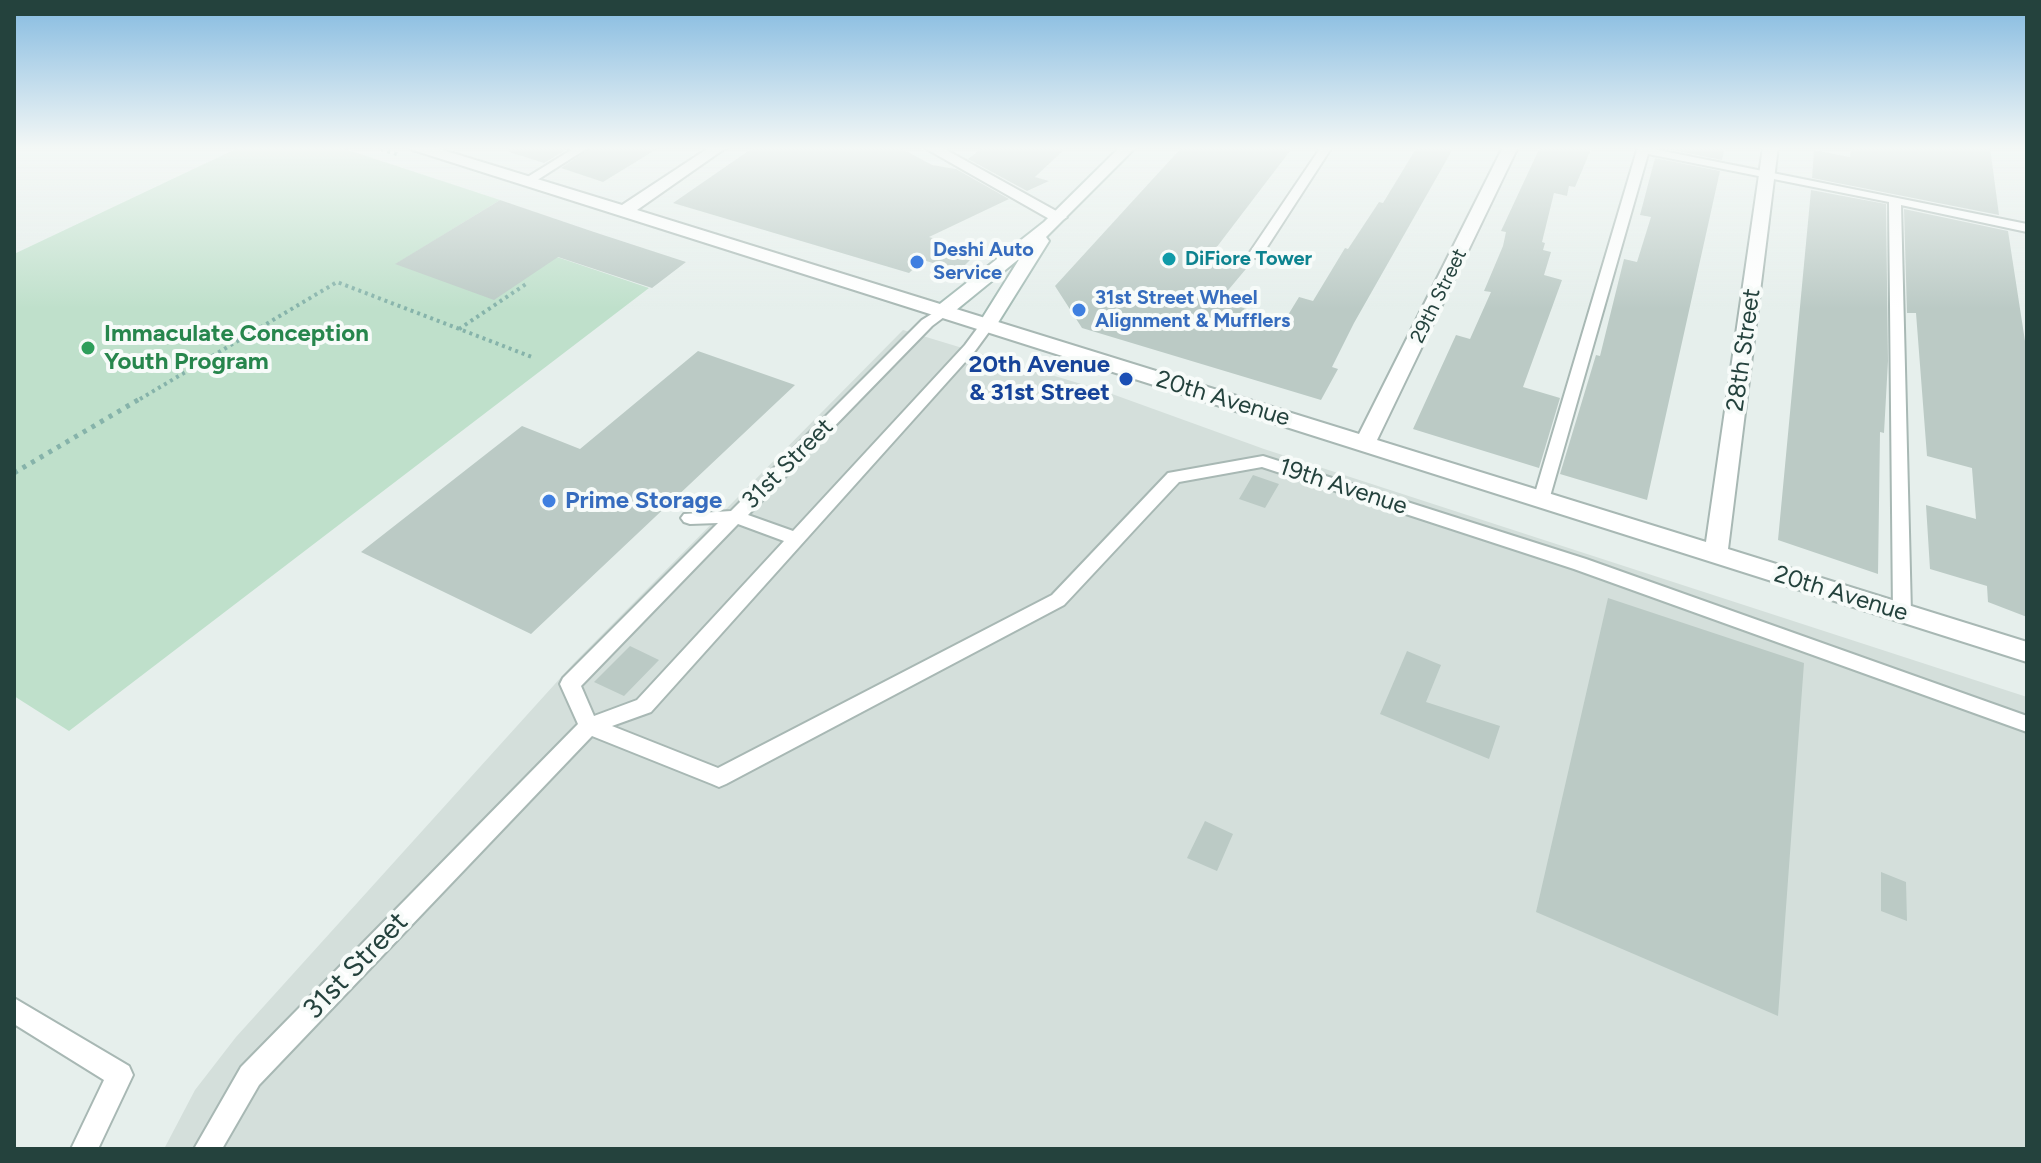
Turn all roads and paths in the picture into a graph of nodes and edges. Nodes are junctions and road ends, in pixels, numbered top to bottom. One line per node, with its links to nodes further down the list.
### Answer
1 (593, 201): 11 (street, 20th Avenue)
2 (639, 201): 11 (street)
3 (1022, 201): 12 (street)
4 (1074, 201): 12 (street, 31st Street)
5 (1290, 201): 14 (lane)
6 (1484, 201): 20 (street, 29th Street)
7 (1628, 201): 22 (lane)
8 (1763, 201): 26 (street, 28th Street)
9 (1895, 201): 27 (lane)
10 (1901, 201): 13 (lane)
11 (625, 211): 16 (street, 20th Avenue)
12 (1055, 221): 16 (street, 31st Street); 17 (street, 31st Street)
13 (2027, 228)
14 (1255, 255)
15 (526, 284): 18 (path)
16 (943, 311): 17 (street, 20th Avenue); 23 (lane, 31st Street)
17 (987, 325): 20 (street, 20th Avenue); 25 (lane, 31st Street)
18 (459, 329): 19 (path); 21 (path)
19 (532, 357)
20 (1365, 444): 22 (street, 20th Avenue)
21 (14, 473)
22 (1541, 500): 26 (street, 20th Avenue)
23 (736, 517): 24 (lane); 25 (lane); 30 (lane, 31st Street)
24 (690, 518)
25 (797, 539): 30 (lane, 31st Street)
26 (1716, 554): 27 (street, 20th Avenue)
27 (1902, 613): 28 (street, 20th Avenue)
28 (2027, 652)
29 (2027, 724): 30 (lane, 19th Avenue)
30 (589, 726): 33 (lane, 31st Street)
31 (14, 1010): 32 (lane)
32 (84, 1149)
33 (207, 1149)

